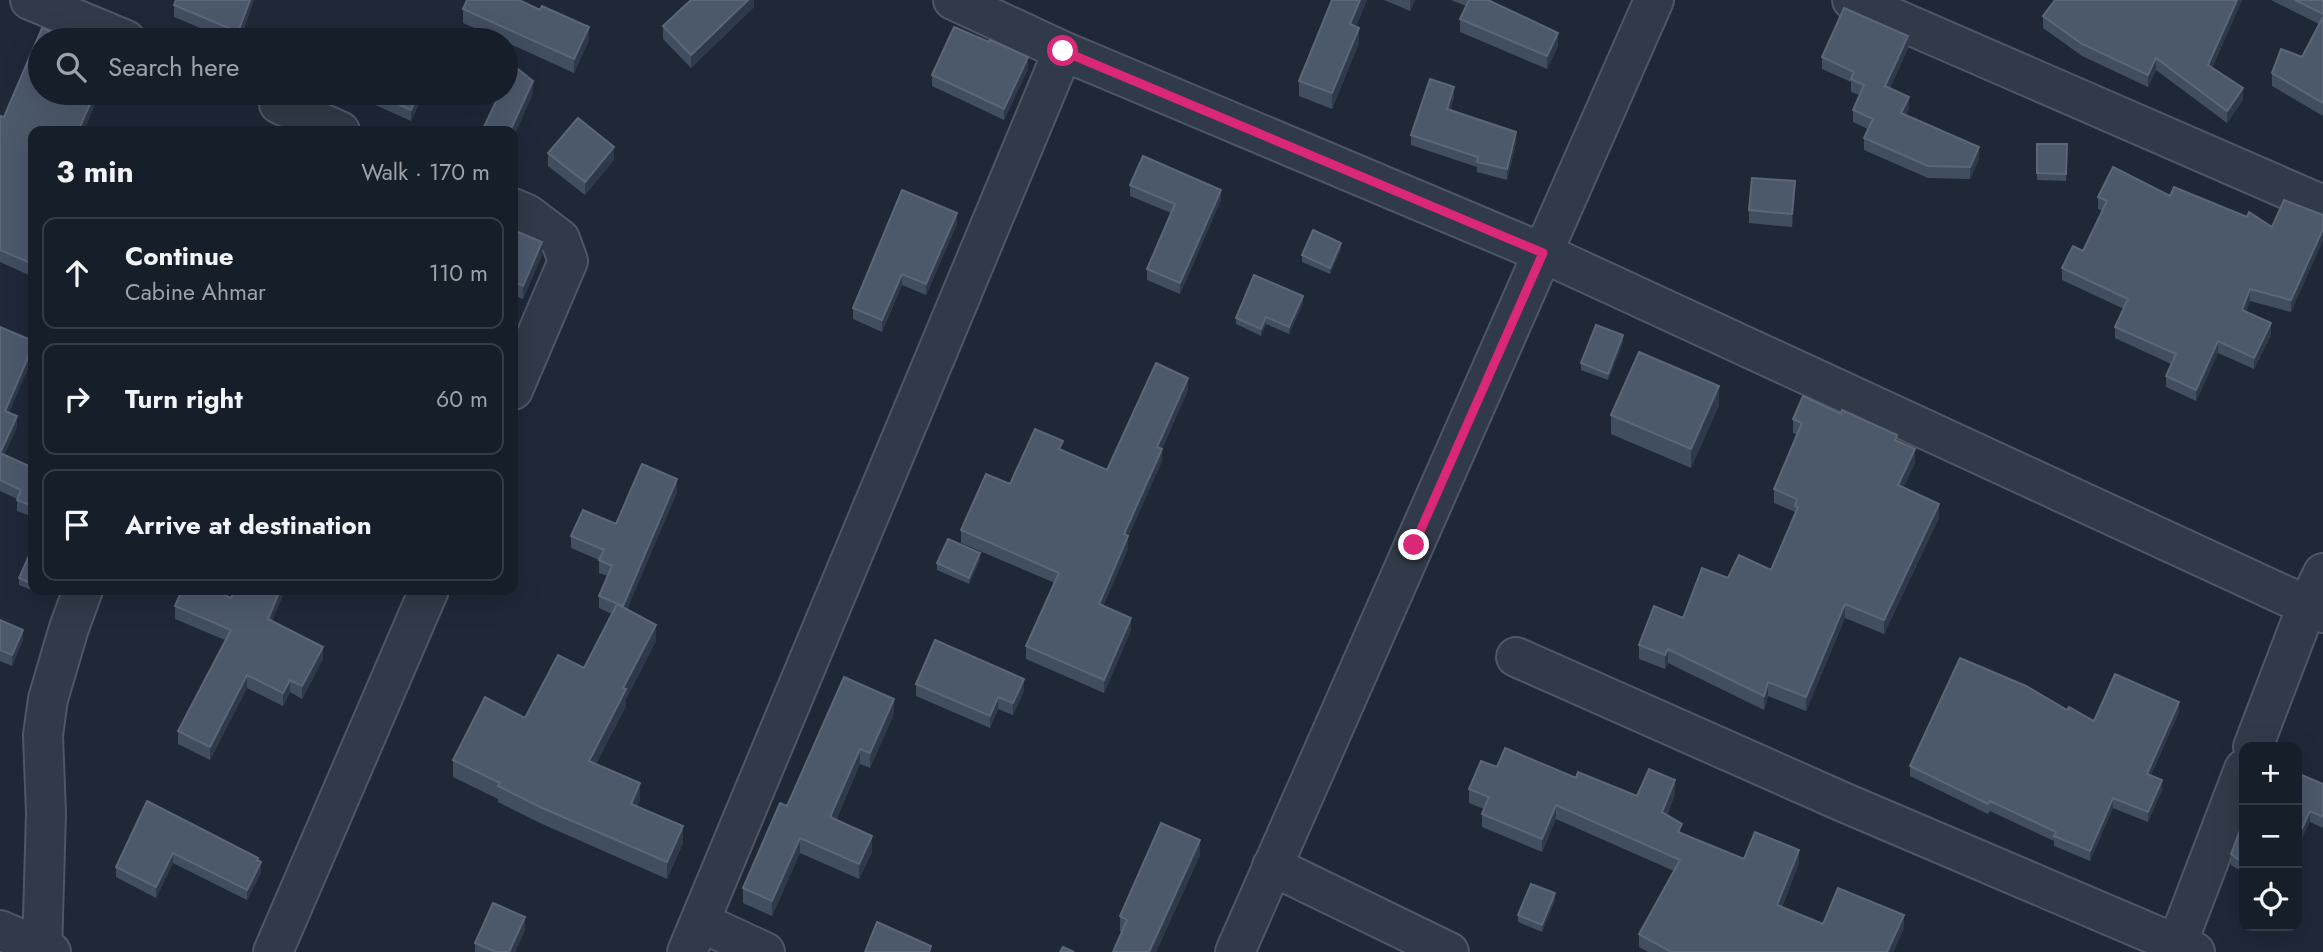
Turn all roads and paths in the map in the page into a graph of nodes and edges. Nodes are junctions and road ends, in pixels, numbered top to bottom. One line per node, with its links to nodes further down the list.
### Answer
1 (30, 0): 5 (street)
2 (953, 0): 6 (street)
3 (1654, 0): 11 (street)
4 (1852, 0): 9 (street)
5 (97, 28)
6 (1063, 51): 11 (street); 21 (street)
7 (266, 109): 8 (street)
8 (323, 126)
9 (2323, 205)
10 (518, 210): 12 (street)
11 (1543, 253): 15 (street); 19 (street)
12 (518, 378)
13 (81, 595): 23 (street)
14 (427, 595): 24 (street)
15 (2318, 597): 17 (street)
16 (1516, 657): 22 (street)
17 (2255, 742)
18 (2239, 784): 22 (street)
19 (1272, 866): 26 (street); 27 (street)
20 (0, 930): 23 (street)
21 (693, 937): 25 (street)
22 (2182, 949)
23 (45, 951)
24 (273, 952)
25 (765, 952)
26 (1234, 952)
27 (1449, 952)

